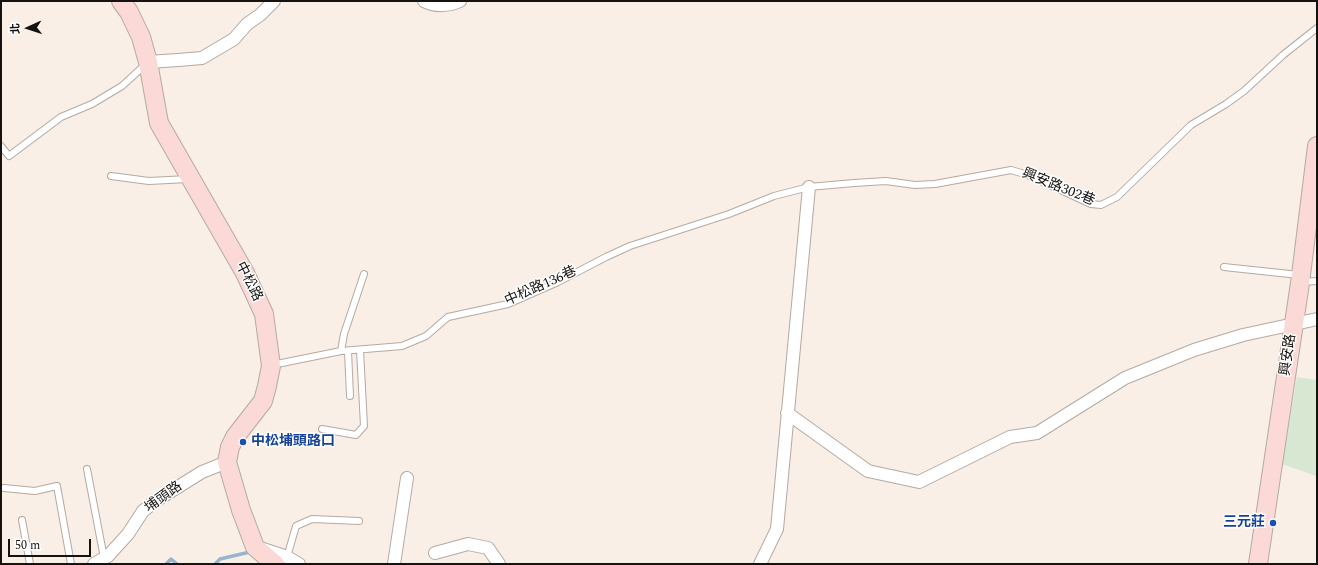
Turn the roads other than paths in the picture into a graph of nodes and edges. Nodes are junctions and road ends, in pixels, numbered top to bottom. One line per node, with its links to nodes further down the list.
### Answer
1 (121, 1): 6 (street, 中松路)
2 (274, 1): 6 (street)
3 (424, 1): 4 (street)
4 (460, 1)
5 (1317, 28): 11 (lane, 興安路302巷)
6 (148, 62): 7 (lane); 10 (street, 中松路)
7 (1, 146)
8 (1317, 146): 14 (street, 興安路)
9 (111, 176): 10 (lane)
10 (190, 178): 19 (street, 中松路)
11 (809, 187): 17 (lane, 中松路136巷); 21 (street)
12 (1224, 267): 14 (lane)
13 (364, 274): 18 (lane)
14 (1306, 280): 16 (street, 興安路)
15 (1317, 319): 16 (street)
16 (1294, 324): 21 (street); 39 (street, 興安路)
17 (360, 350): 18 (lane, 中松路136巷); 22 (lane)
18 (344, 351): 19 (lane, 中松路136巷); 20 (lane)
19 (271, 366): 23 (street, 中松路)
20 (350, 396)
21 (787, 413): 38 (street)
22 (322, 429)
23 (227, 462): 30 (street); 31 (street, 埔頭路)
24 (87, 469): 31 (lane)
25 (407, 478): 36 (street)
26 (4, 488): 34 (lane)
27 (22, 520): 33 (lane)
28 (359, 521): 32 (lane)
29 (435, 553): 37 (street)
30 (256, 555): 32 (street)
31 (99, 561)
32 (281, 561): 35 (street)
33 (30, 564)
34 (71, 564)
35 (299, 564)
36 (394, 564)
37 (499, 564)
38 (760, 564)
39 (1258, 564)

